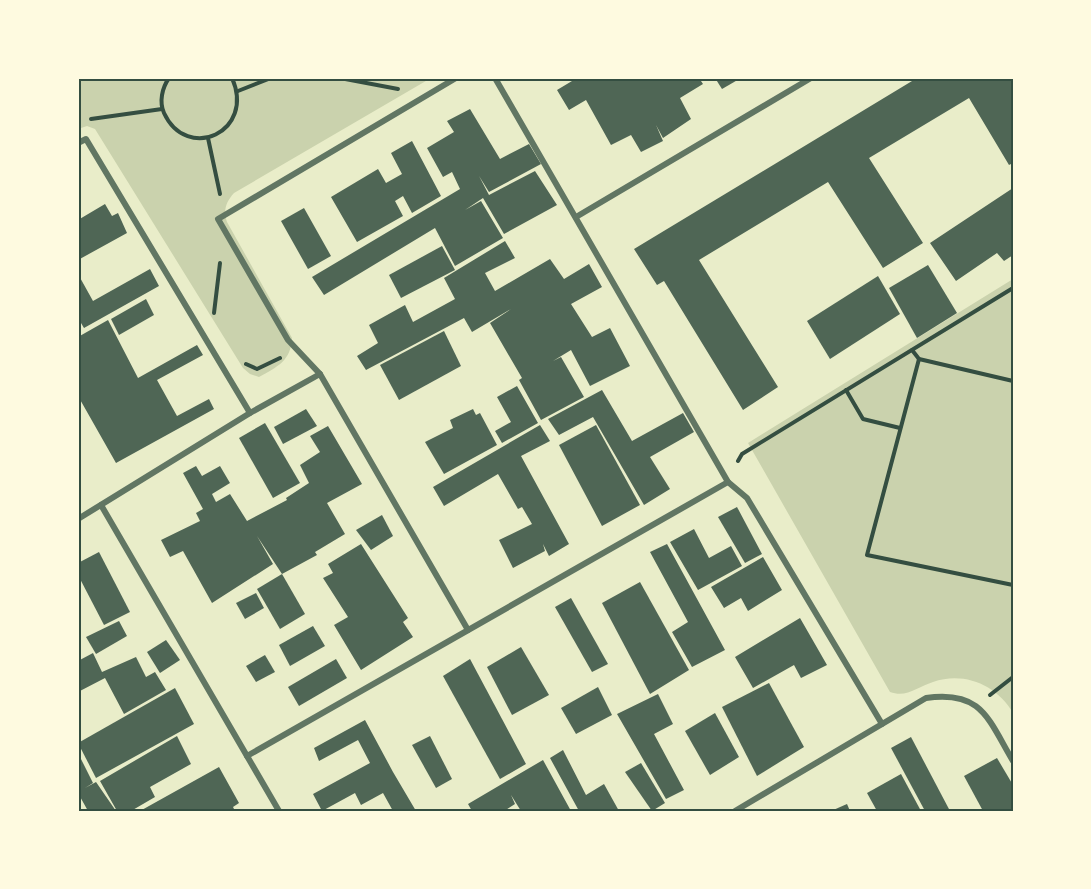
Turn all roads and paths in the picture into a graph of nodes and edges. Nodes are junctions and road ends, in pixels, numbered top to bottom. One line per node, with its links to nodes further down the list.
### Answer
1 (169, 78): 10 (path)
2 (232, 78): 8 (path)
3 (272, 78): 8 (path)
4 (340, 78): 9 (path)
5 (456, 78): 16 (street)
6 (495, 78): 15 (street)
7 (812, 78): 15 (street)
8 (238, 91): 12 (path)
9 (403, 91)
10 (162, 110): 11 (path); 12 (path)
11 (87, 120)
12 (208, 138): 14 (path)
13 (78, 143): 24 (street)
14 (220, 196)
15 (576, 217): 26 (street)
16 (219, 221): 18 (path); 21 (street)
17 (1013, 288): 19 (path)
18 (214, 313)
19 (912, 350): 20 (path); 23 (path)
20 (919, 359): 22 (path); 25 (path)
21 (320, 374): 24 (street); 30 (street)
22 (1013, 381)
23 (846, 390): 25 (path); 26 (path)
24 (250, 413): 27 (street)
25 (900, 428): 29 (path)
26 (728, 482): 30 (street); 33 (street)
27 (101, 505): 28 (street); 34 (street)
28 (78, 519)
29 (1013, 585)
30 (468, 630): 34 (street)
31 (1013, 677): 32 (path)
32 (978, 708): 33 (street); 35 (street)
33 (882, 724): 37 (street)
34 (247, 756): 36 (street)
35 (1013, 761)
36 (279, 811)
37 (735, 811)

